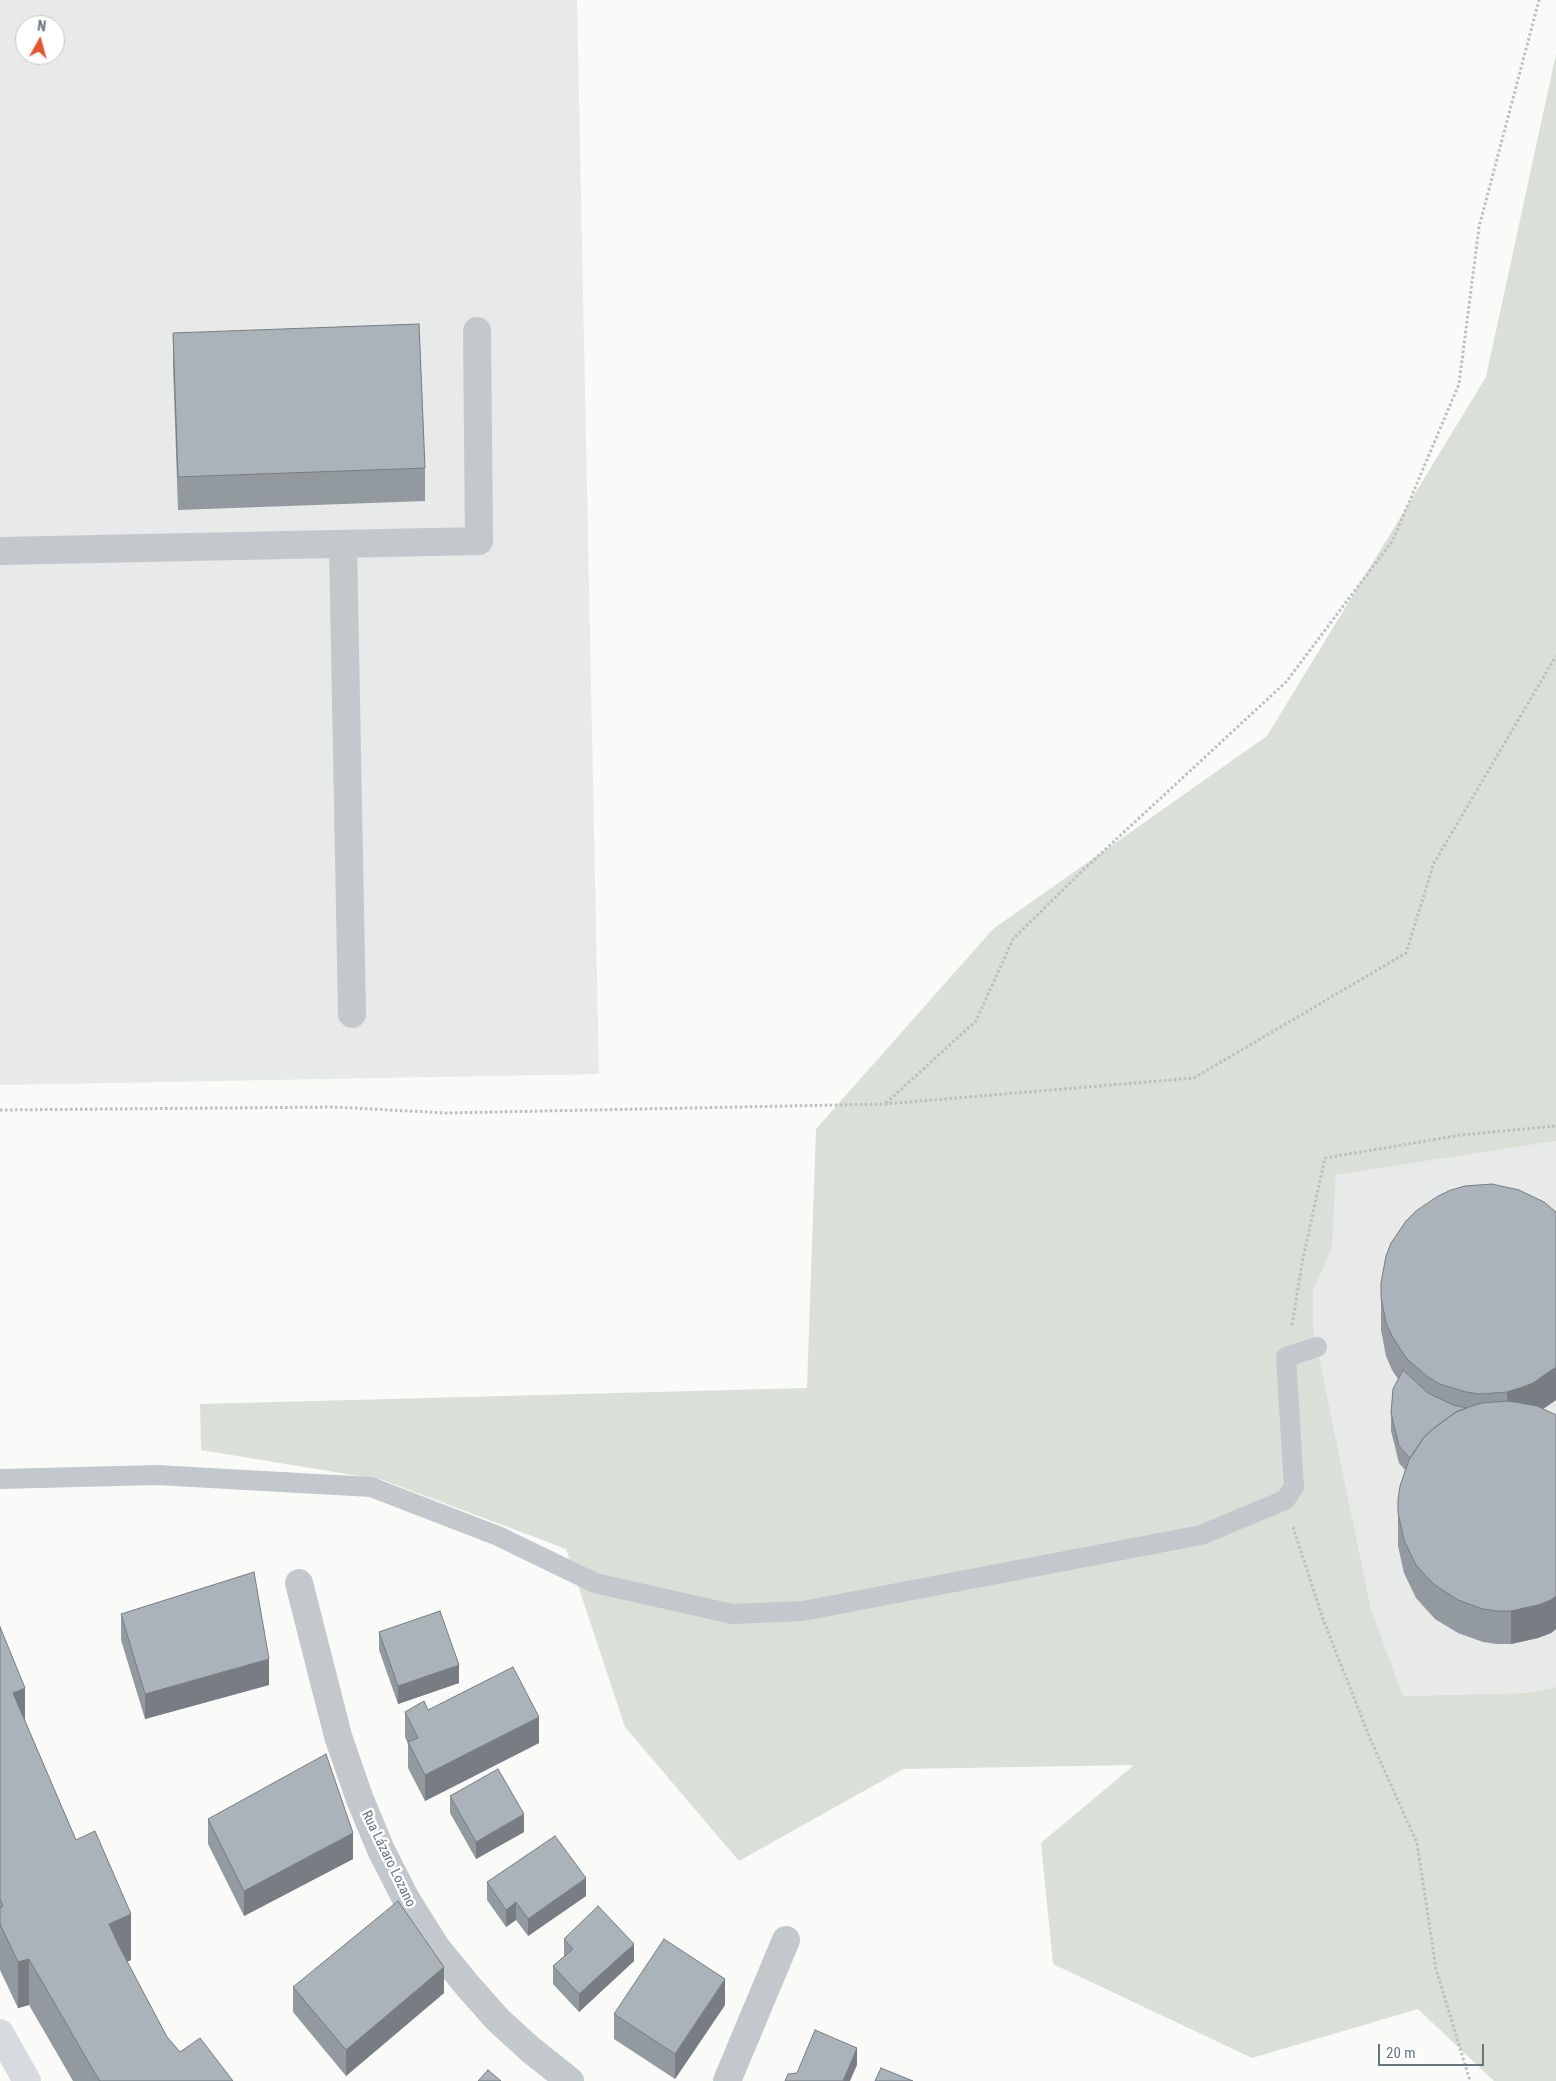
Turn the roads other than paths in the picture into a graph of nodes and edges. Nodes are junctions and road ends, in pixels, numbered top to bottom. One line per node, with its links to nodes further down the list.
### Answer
1 (477, 332): 2 (street)
2 (343, 544): 3 (street); 4 (street)
3 (0, 551)
4 (352, 1014)
5 (1317, 1347): 6 (lane)
6 (0, 1480)
7 (299, 1584): 11 (street, Rua Lázaro Lozano)
8 (786, 1940): 12 (street)
9 (0, 2033): 10 (main road)
10 (26, 2081)
11 (570, 2081)
12 (727, 2081)

